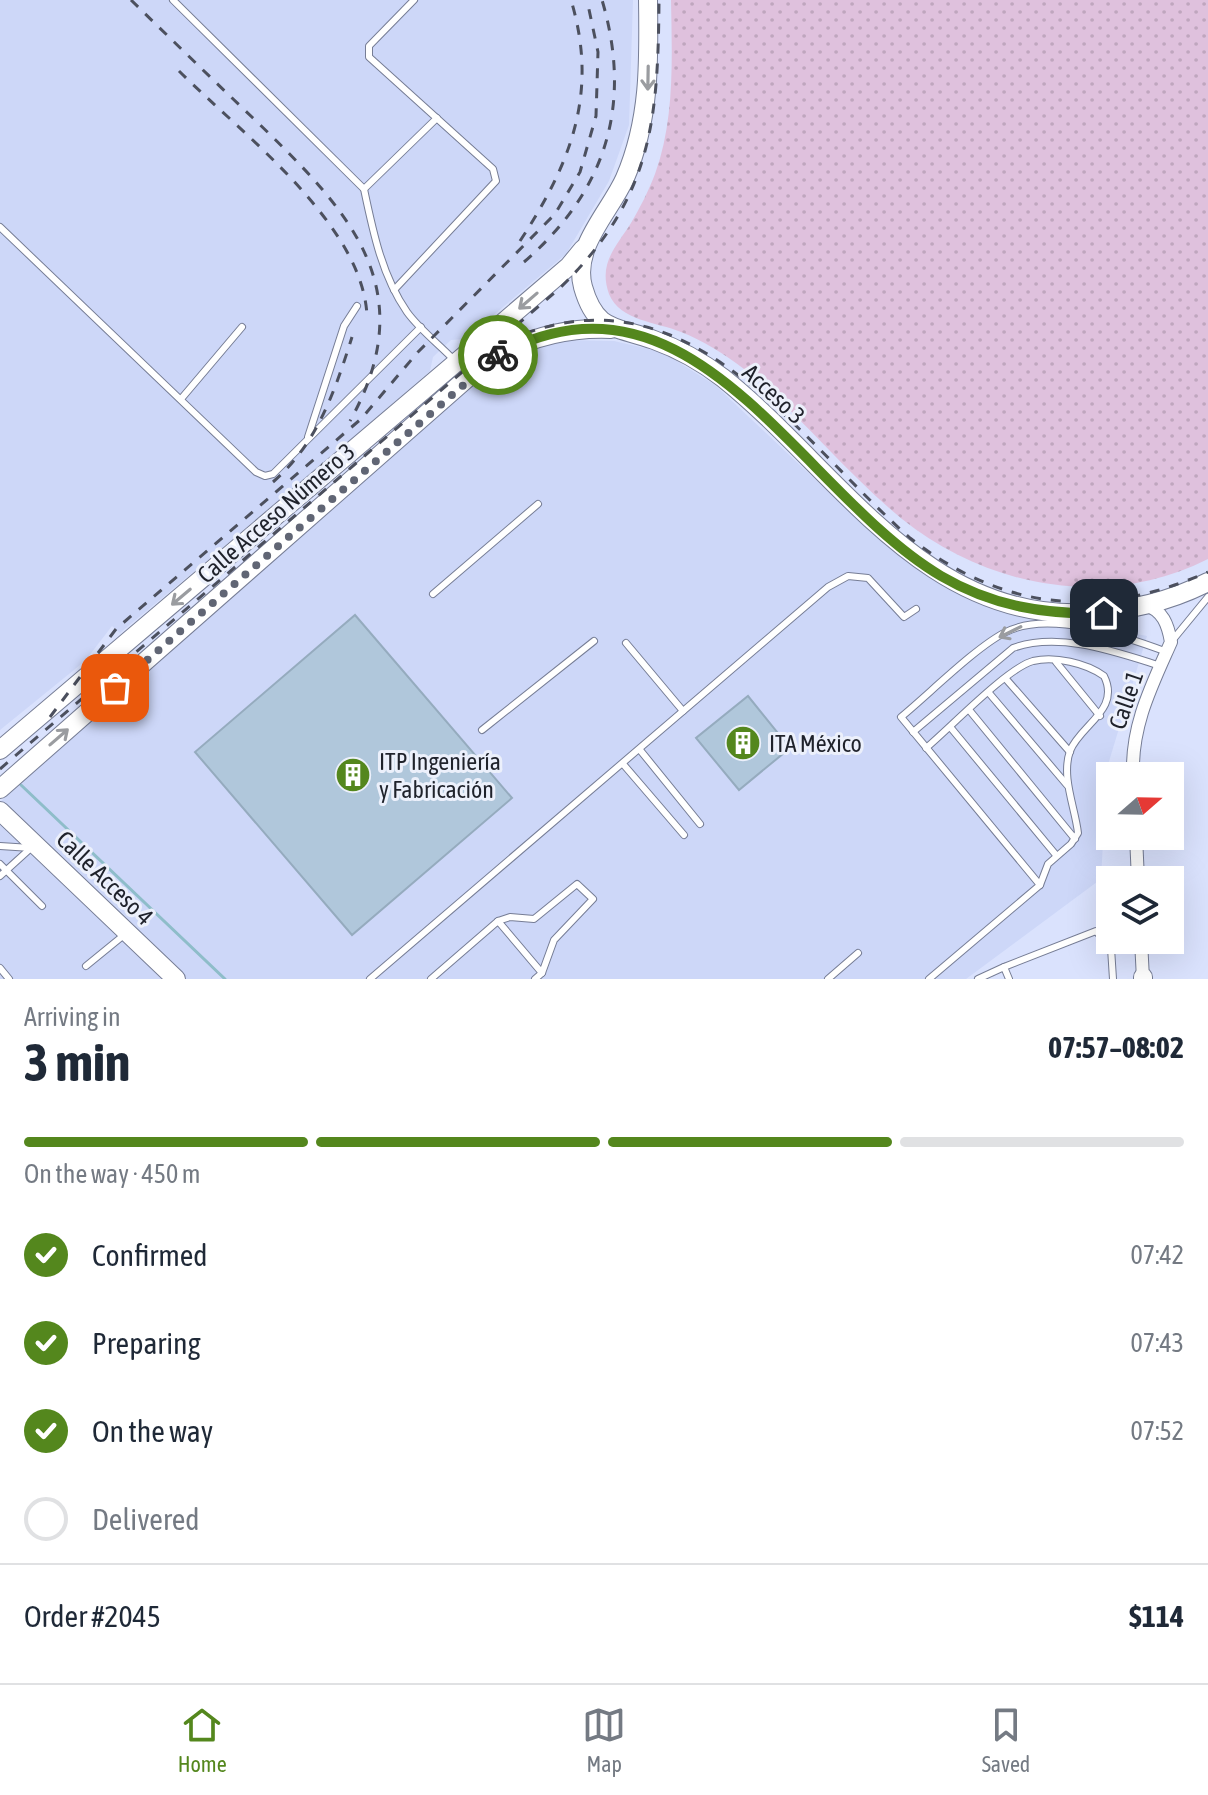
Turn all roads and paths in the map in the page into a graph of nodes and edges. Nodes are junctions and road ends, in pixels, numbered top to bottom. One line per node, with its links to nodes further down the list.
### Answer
1 (173, 0): 5 (lane)
2 (414, 0): 4 (lane)
3 (648, 0): 7 (street, one-way to 7)
4 (437, 118): 5 (lane); 8 (lane)
5 (364, 189): 8 (lane)
6 (0, 227): 14 (lane)
7 (585, 247): 12 (street); 13 (street, Calle Acceso Número 3, one-way to 13)
8 (394, 290): 11 (lane)
9 (357, 306): 15 (lane)
10 (242, 327): 14 (lane)
11 (421, 327): 13 (lane); 15 (lane)
12 (611, 329): 20 (street, Acceso 3); 42 (street, Calle Acceso Número 3, one-way to 12)
13 (457, 363): 36 (street, Calle Acceso Número 3, one-way to 36)
14 (181, 399): 15 (lane)
15 (307, 439)
16 (538, 504): 18 (lane)
17 (1208, 582): 20 (street, Acceso 3)
18 (433, 594)
19 (1208, 597): 24 (lane)
20 (1145, 605): 24 (street)
21 (916, 609): 29 (lane)
22 (594, 641): 33 (lane)
23 (626, 643): 29 (lane)
24 (1169, 647): 26 (street, Calle 1); 34 (lane, one-way to 34)
25 (1056, 662): 27 (lane); 31 (lane); 31 (lane)
26 (1161, 666): 34 (lane); 39 (street, Calle 1)
27 (1006, 679): 28 (lane); 38 (lane)
28 (989, 693): 30 (lane); 41 (lane)
29 (683, 711): 37 (lane)
30 (970, 711): 32 (lane); 46 (lane)
31 (1100, 716): 38 (lane)
32 (951, 728): 35 (lane); 49 (lane)
33 (482, 730)
34 (913, 732): 35 (lane)
35 (926, 748): 52 (lane)
36 (0, 750)
37 (640, 750): 40 (lane); 44 (lane)
38 (1070, 752): 41 (lane)
39 (1134, 762)
40 (623, 764): 45 (lane); 65 (lane)
41 (1068, 786): 46 (lane)
42 (0, 789)
43 (0, 811): 48 (street, Calle Acceso 4)
44 (700, 824)
45 (684, 835)
46 (1075, 839): 49 (lane)
47 (0, 846): 48 (lane)
48 (33, 846): 51 (lane); 55 (street, Calle Acceso 4)
49 (1056, 855): 52 (lane)
50 (0, 864): 51 (lane)
51 (3, 873): 53 (lane)
52 (1040, 885): 69 (lane)
53 (42, 906)
54 (498, 921): 61 (lane); 61 (lane); 66 (lane)
55 (127, 932): 58 (lane); 64 (street, Calle Acceso 4)
56 (858, 953): 68 (lane)
57 (1142, 954): 62 (street)
58 (86, 966)
59 (1004, 967): 70 (lane); 71 (lane); 72 (lane)
60 (0, 968): 63 (lane)
61 (542, 973): 67 (lane)
62 (1143, 978)
63 (9, 979)
64 (176, 979)
65 (370, 979)
66 (431, 979)
67 (535, 979)
68 (828, 979)
69 (929, 979)
70 (978, 979)
71 (1009, 979)
72 (1113, 979)

